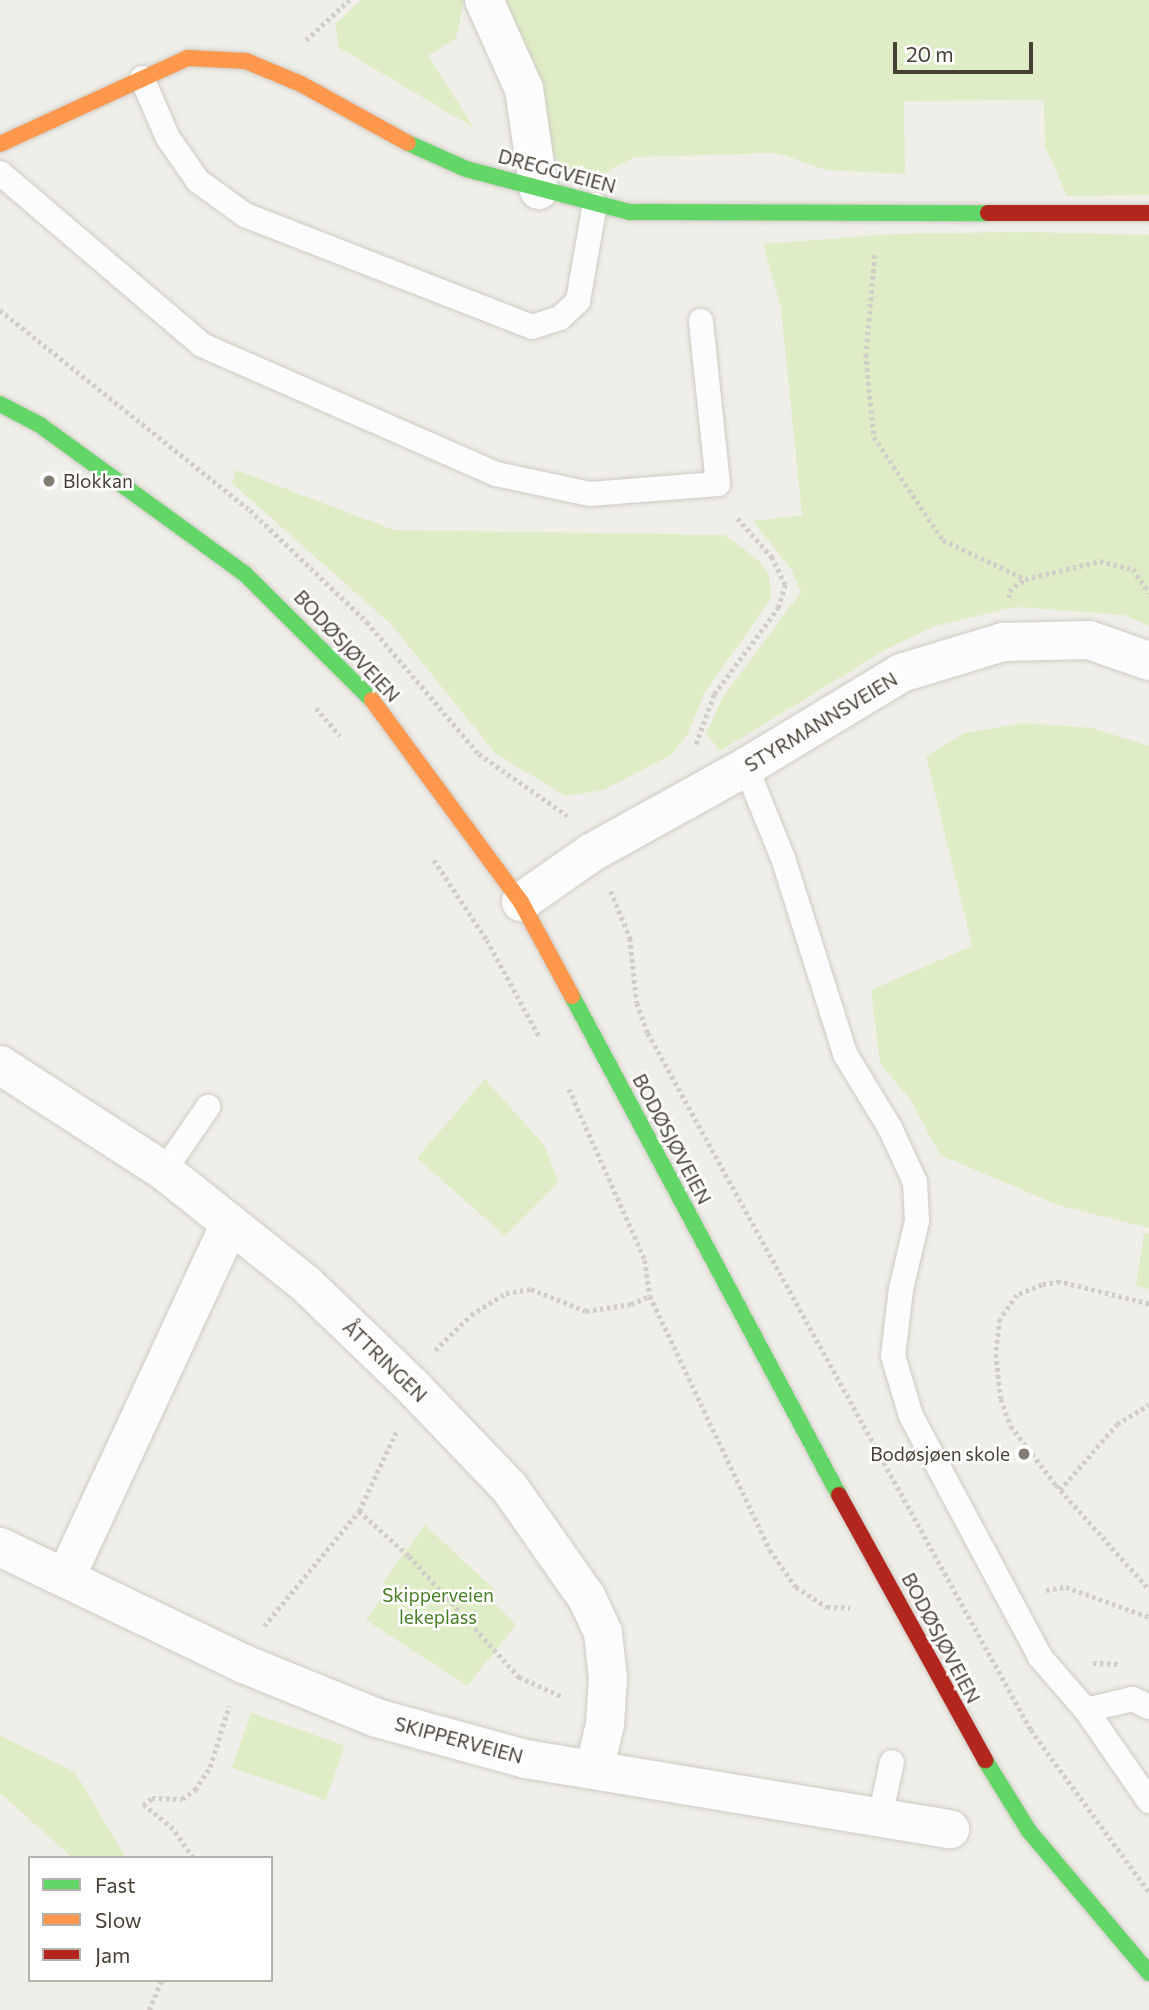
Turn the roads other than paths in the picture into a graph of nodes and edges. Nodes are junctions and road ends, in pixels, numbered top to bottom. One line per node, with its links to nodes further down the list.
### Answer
1 (484, 0): 5 (street)
2 (142, 78): 3 (street, DREGGVEIEN); 5 (street, DREGGVEIEN); 6 (lane)
3 (0, 144)
4 (0, 173): 8 (lane)
5 (539, 190): 6 (street, DREGGVEIEN)
6 (595, 204): 7 (street, DREGGVEIEN)
7 (1149, 214)
8 (701, 321)
9 (0, 387): 11 (street, BODØSJØVEIEN)
10 (0, 404): 11 (street, BODØSJØVEIEN)
11 (40, 425): 14 (street, BODØSJØVEIEN)
12 (1149, 661): 13 (street, STYRMANNSVEIEN)
13 (746, 767): 14 (street, STYRMANNSVEIEN); 22 (lane)
14 (521, 902): 28 (street, BODØSJØVEIEN)
15 (0, 1065): 17 (street, ÅTTRINGEN)
16 (208, 1107): 17 (lane)
17 (164, 1171): 18 (street, ÅTTRINGEN)
18 (230, 1223): 20 (street); 24 (street, ÅTTRINGEN)
19 (0, 1547): 20 (street, SKIPPERVEIEN)
20 (66, 1577): 24 (street, SKIPPERVEIEN)
21 (1149, 1707): 22 (lane)
22 (1086, 1710): 25 (lane)
23 (892, 1762): 26 (lane)
24 (595, 1767): 26 (street, SKIPPERVEIEN)
25 (1149, 1801)
26 (880, 1817): 27 (street, SKIPPERVEIEN)
27 (950, 1829)
28 (1149, 1973)

